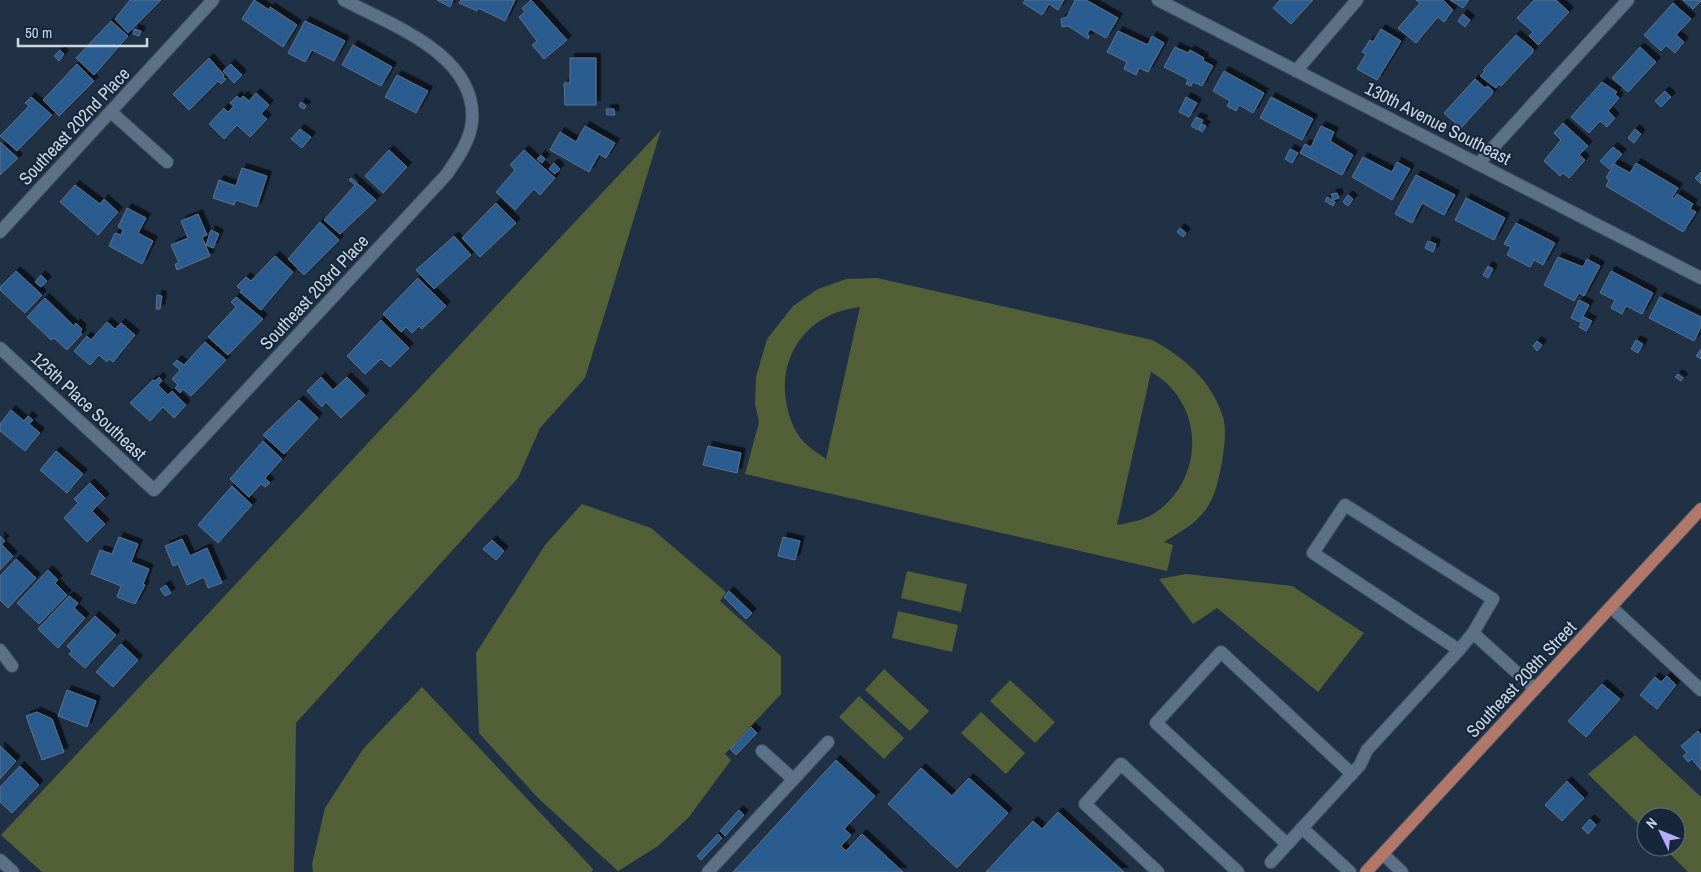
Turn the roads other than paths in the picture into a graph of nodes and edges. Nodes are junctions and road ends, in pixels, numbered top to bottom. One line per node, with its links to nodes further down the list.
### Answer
1 (213, 0): 7 (street, Southeast 202nd Place)
2 (344, 0): 13 (street, Southeast 203rd Place)
3 (1158, 0): 6 (street, 130th Avenue Southeast)
4 (1357, 0): 6 (street)
5 (1628, 0): 9 (street)
6 (1296, 71): 9 (street, 130th Avenue Southeast)
7 (111, 112): 8 (street); 10 (street, Southeast 202nd Place)
8 (167, 162)
9 (1478, 164): 11 (street, 130th Avenue Southeast)
10 (0, 232)
11 (1698, 271)
12 (0, 348): 13 (street, 125th Place Southeast)
13 (154, 490)
14 (1701, 509): 15 (main road, Southeast 208th Street)
15 (1611, 607): 20 (main road, Southeast 208th Street); 21 (street)
16 (1473, 633): 18 (street); 18 (street); 20 (street)
17 (0, 650): 19 (street)
18 (1459, 650): 24 (street)
19 (12, 666)
20 (1535, 689): 28 (main road, Southeast 208th Street)
21 (1701, 690)
22 (828, 742): 25 (street)
23 (762, 751): 25 (street)
24 (1352, 774): 26 (street); 27 (street)
25 (793, 779): 32 (street)
26 (1302, 828): 27 (street); 35 (street)
27 (1287, 844): 30 (street)
28 (1383, 854): 36 (main road, Southeast 208th Street); 37 (street)
29 (0, 860): 31 (street)
30 (1270, 862)
31 (12, 872)
32 (708, 872)
33 (1158, 872): 34 (street)
34 (1238, 872)
35 (1350, 872)
36 (1366, 872)
37 (1402, 872)

